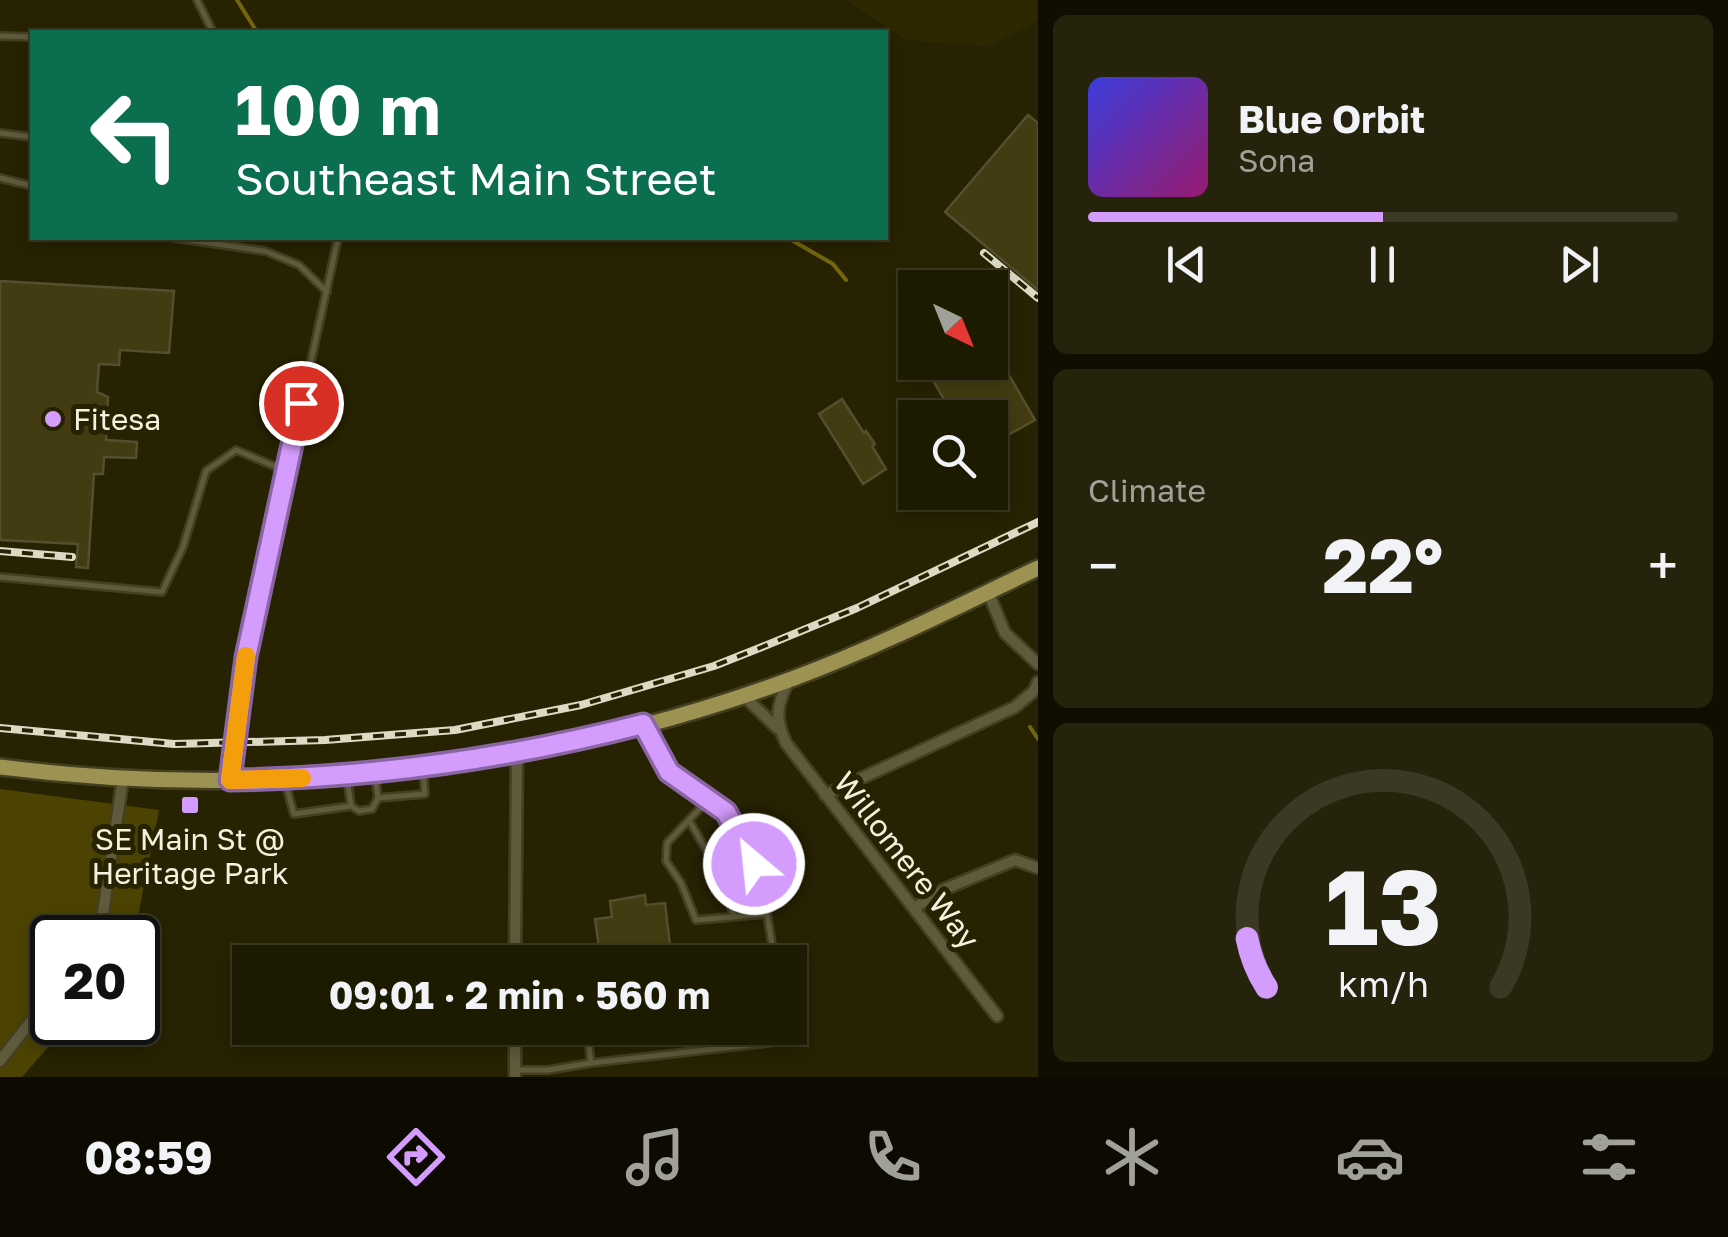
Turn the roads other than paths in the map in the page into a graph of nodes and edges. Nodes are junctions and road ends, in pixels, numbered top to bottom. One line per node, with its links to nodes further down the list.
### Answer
1 (197, 0): 2 (lane)
2 (212, 30)
3 (0, 36): 4 (lane)
4 (30, 36)
5 (0, 133): 6 (lane)
6 (30, 137)
7 (0, 178): 8 (lane)
8 (30, 186)
9 (188, 240): 11 (lane)
10 (338, 240): 11 (lane)
11 (327, 292): 12 (lane)
12 (286, 471): 14 (lane); 29 (lane)
13 (1038, 568): 15 (main road)
14 (0, 578)
15 (988, 592): 16 (street); 17 (main road)
16 (1038, 664)
17 (789, 680): 19 (main road); 21 (street)
18 (1038, 682): 30 (street)
19 (743, 695): 20 (main road); 21 (street, Willomere Way)
20 (643, 724): 22 (main road); 32 (lane)
21 (781, 733): 30 (street, Willomere Way)
22 (516, 753): 24 (main road); 40 (street)
23 (0, 767): 27 (main road)
24 (423, 767): 25 (main road); 31 (lane)
25 (375, 773): 26 (main road); 31 (lane)
26 (346, 775): 28 (main road); 33 (lane)
27 (124, 778): 29 (main road); 38 (street)
28 (284, 779): 29 (main road); 33 (lane)
29 (230, 780)
30 (824, 795): 36 (street, Willomere Way)
31 (378, 798): 33 (lane)
32 (708, 800): 34 (lane); 37 (lane)
33 (351, 806)
34 (690, 822): 39 (lane); 39 (lane)
35 (1038, 868): 36 (street)
36 (914, 908): 42 (street, Willomere Way)
37 (767, 914): 39 (lane); 41 (lane)
38 (101, 915)
39 (734, 916)
40 (516, 945)
41 (772, 945)
42 (996, 1016)
43 (30, 1022): 47 (street)
44 (515, 1045): 49 (street)
45 (589, 1045): 48 (lane)
46 (750, 1045): 48 (lane)
47 (0, 1061)
48 (592, 1063): 49 (lane)
49 (515, 1074)

